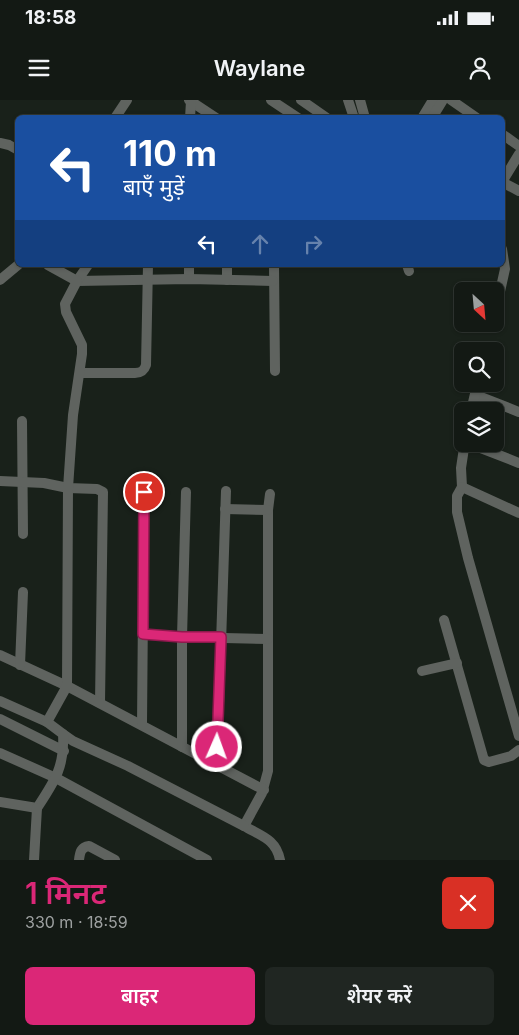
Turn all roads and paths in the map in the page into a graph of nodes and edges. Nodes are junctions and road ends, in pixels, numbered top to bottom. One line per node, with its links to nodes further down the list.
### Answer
1 (127, 100): 11 (street)
2 (190, 100): 12 (street); 13 (street)
3 (271, 100): 14 (street)
4 (348, 100): 16 (street)
5 (360, 100): 17 (street)
6 (371, 100): 17 (street)
7 (433, 100): 18 (street)
8 (443, 100): 19 (street)
9 (451, 100): 20 (street)
10 (303, 101): 15 (street)
11 (117, 115)
12 (190, 115)
13 (212, 115)
14 (294, 115)
15 (323, 115)
16 (353, 115)
17 (364, 115)
18 (424, 115)
19 (434, 115)
20 (473, 115)
21 (505, 136): 23 (street)
22 (0, 143): 24 (street)
23 (519, 145)
24 (15, 148)
25 (519, 154): 26 (street)
26 (505, 177)
27 (505, 184): 28 (street)
28 (519, 191)
29 (505, 264): 43 (street)
30 (16, 267): 38 (street)
31 (52, 267): 41 (street)
32 (87, 267): 41 (street)
33 (148, 267): 39 (street)
34 (189, 267): 37 (street)
35 (227, 267): 40 (street)
36 (274, 267): 42 (street)
37 (189, 279): 39 (street); 40 (street)
38 (0, 280)
39 (149, 280): 41 (street); 45 (street)
40 (227, 280): 42 (street)
41 (77, 281): 45 (street)
42 (274, 281): 44 (street)
43 (503, 282)
44 (275, 371)
45 (80, 373): 57 (street)
46 (474, 402): 47 (street)
47 (499, 402)
48 (504, 404): 49 (street)
49 (519, 412)
50 (22, 421): 55 (street)
51 (464, 452): 56 (street)
52 (491, 452): 53 (street)
53 (519, 463)
54 (0, 481): 55 (street)
55 (24, 482): 57 (street); 65 (street)
56 (462, 487): 64 (street); 83 (street)
57 (68, 488): 76 (street); 78 (street)
58 (226, 491): 62 (street)
59 (144, 492): 68 (street)
60 (186, 492): 69 (street)
61 (270, 494): 63 (street)
62 (225, 509): 63 (street); 70 (street)
63 (268, 510): 71 (street)
64 (519, 512)
65 (23, 534)
66 (23, 592): 74 (street)
67 (444, 620): 73 (street)
68 (143, 634): 69 (street); 81 (street)
69 (182, 637): 70 (street); 84 (street)
70 (221, 637): 71 (street); 88 (street)
71 (268, 639): 90 (street)
72 (0, 655): 74 (street)
73 (457, 663): 75 (street); 86 (street)
74 (20, 665): 76 (street)
75 (422, 672)
76 (67, 686): 78 (street); 80 (street)
77 (0, 701): 80 (street)
78 (100, 703): 81 (street)
79 (0, 719): 85 (street)
80 (47, 722): 82 (street)
81 (142, 725): 84 (street)
82 (63, 734): 85 (street); 93 (street)
83 (519, 736)
84 (182, 747): 88 (street)
85 (64, 750): 89 (street)
86 (519, 750)
87 (0, 753): 89 (street)
88 (217, 765): 90 (street)
89 (56, 778): 92 (street); 94 (street)
90 (264, 790): 93 (street)
91 (0, 802): 92 (street)
92 (37, 808): 95 (street)
93 (244, 826): 99 (street)
94 (194, 857): 98 (street)
95 (34, 860)
96 (79, 860): 97 (street)
97 (115, 860)
98 (207, 860)
99 (280, 860)

